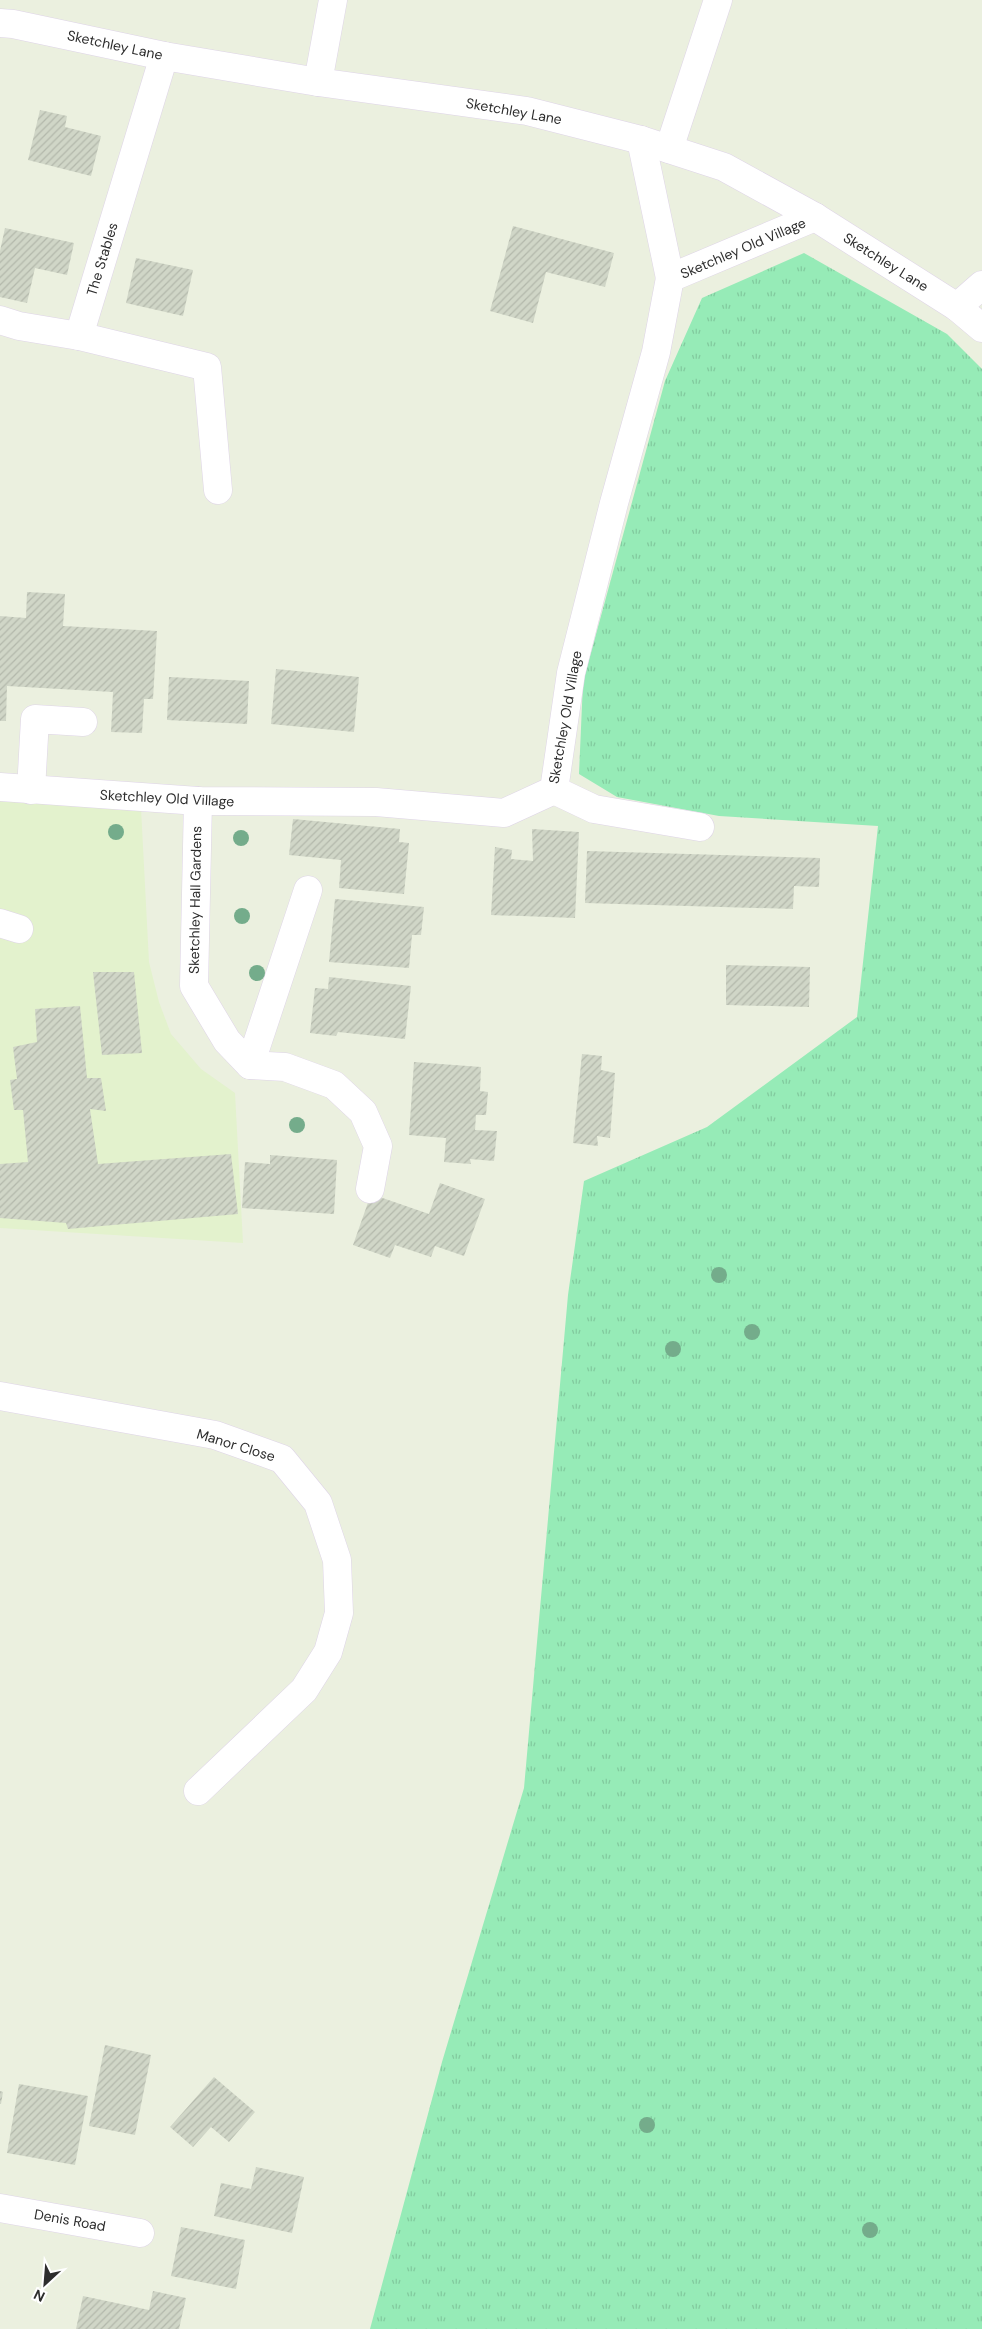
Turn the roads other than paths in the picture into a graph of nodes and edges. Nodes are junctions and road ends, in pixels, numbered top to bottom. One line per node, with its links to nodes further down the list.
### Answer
1 (718, 0): 7 (street)
2 (325, 2): 5 (street)
3 (0, 23): 4 (street, Sketchley Lane)
4 (164, 56): 5 (street, Sketchley Lane); 14 (street, The Stables)
5 (318, 82): 6 (street, Sketchley Lane)
6 (641, 140): 7 (street, Sketchley Lane); 9 (street, Sketchley Old Village)
7 (669, 149): 8 (street, Sketchley Lane)
8 (815, 217): 9 (street, Sketchley Old Village); 11 (street, Sketchley Lane)
9 (670, 278): 19 (street, Sketchley Old Village)
10 (982, 285): 11 (street)
11 (957, 307): 13 (street, Sketchley Lane)
12 (10, 323): 14 (street)
13 (982, 328)
14 (79, 336): 15 (street)
15 (218, 490)
16 (83, 722): 18 (street)
17 (0, 787): 18 (street, Sketchley Old Village)
18 (31, 790): 20 (street, Sketchley Old Village)
19 (554, 790): 20 (street, Sketchley Old Village); 21 (street)
20 (198, 801): 23 (street, Sketchley Hall Gardens)
21 (700, 827)
22 (308, 890): 23 (street)
23 (250, 1065): 24 (street)
24 (370, 1189)
25 (0, 1396): 26 (street, Manor Close)
26 (198, 1792)
27 (0, 2208): 28 (street, Denis Road)
28 (140, 2233)

